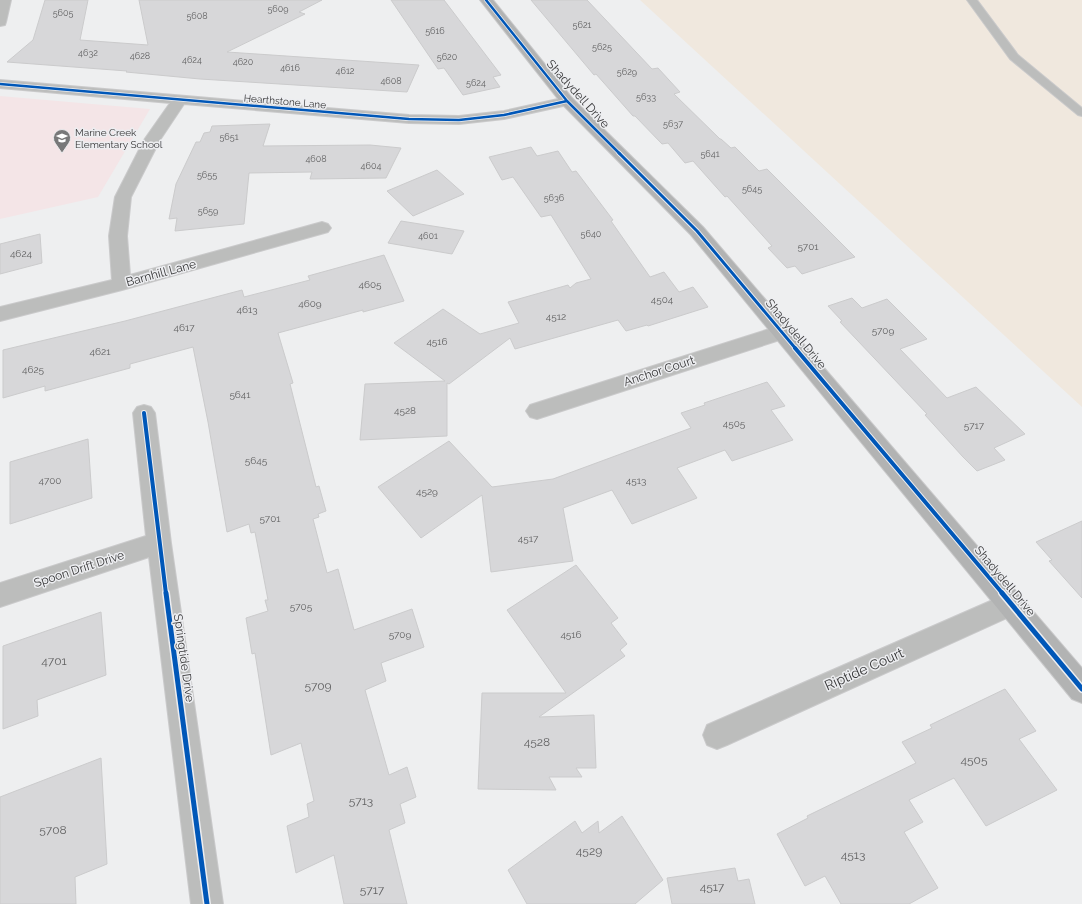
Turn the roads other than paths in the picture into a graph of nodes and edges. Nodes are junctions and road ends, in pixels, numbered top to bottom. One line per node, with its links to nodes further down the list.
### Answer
1 (5, 0): 4 (street)
2 (486, 0): 7 (street, Shadydell Drive)
3 (972, 0): 8 (lane)
4 (0, 22)
5 (0, 84): 6 (street, Hearthstone Lane)
6 (179, 100): 7 (street, Hearthstone Lane); 10 (street)
7 (567, 100): 12 (street, Shadydell Drive)
8 (1082, 113)
9 (322, 228): 10 (street, Barnhill Lane)
10 (122, 284): 11 (street, Barnhill Lane)
11 (0, 314)
12 (782, 332): 13 (street, Anchor Court); 17 (street, Shadydell Drive)
13 (537, 411)
14 (144, 414): 15 (street, Springtide Drive)
15 (159, 543): 16 (street, Spoon Drift Drive); 20 (street, Springtide Drive)
16 (0, 596)
17 (1011, 604): 18 (street, Shadydell Drive); 19 (street, Riptide Court)
18 (1082, 689)
19 (717, 735)
20 (207, 904)

